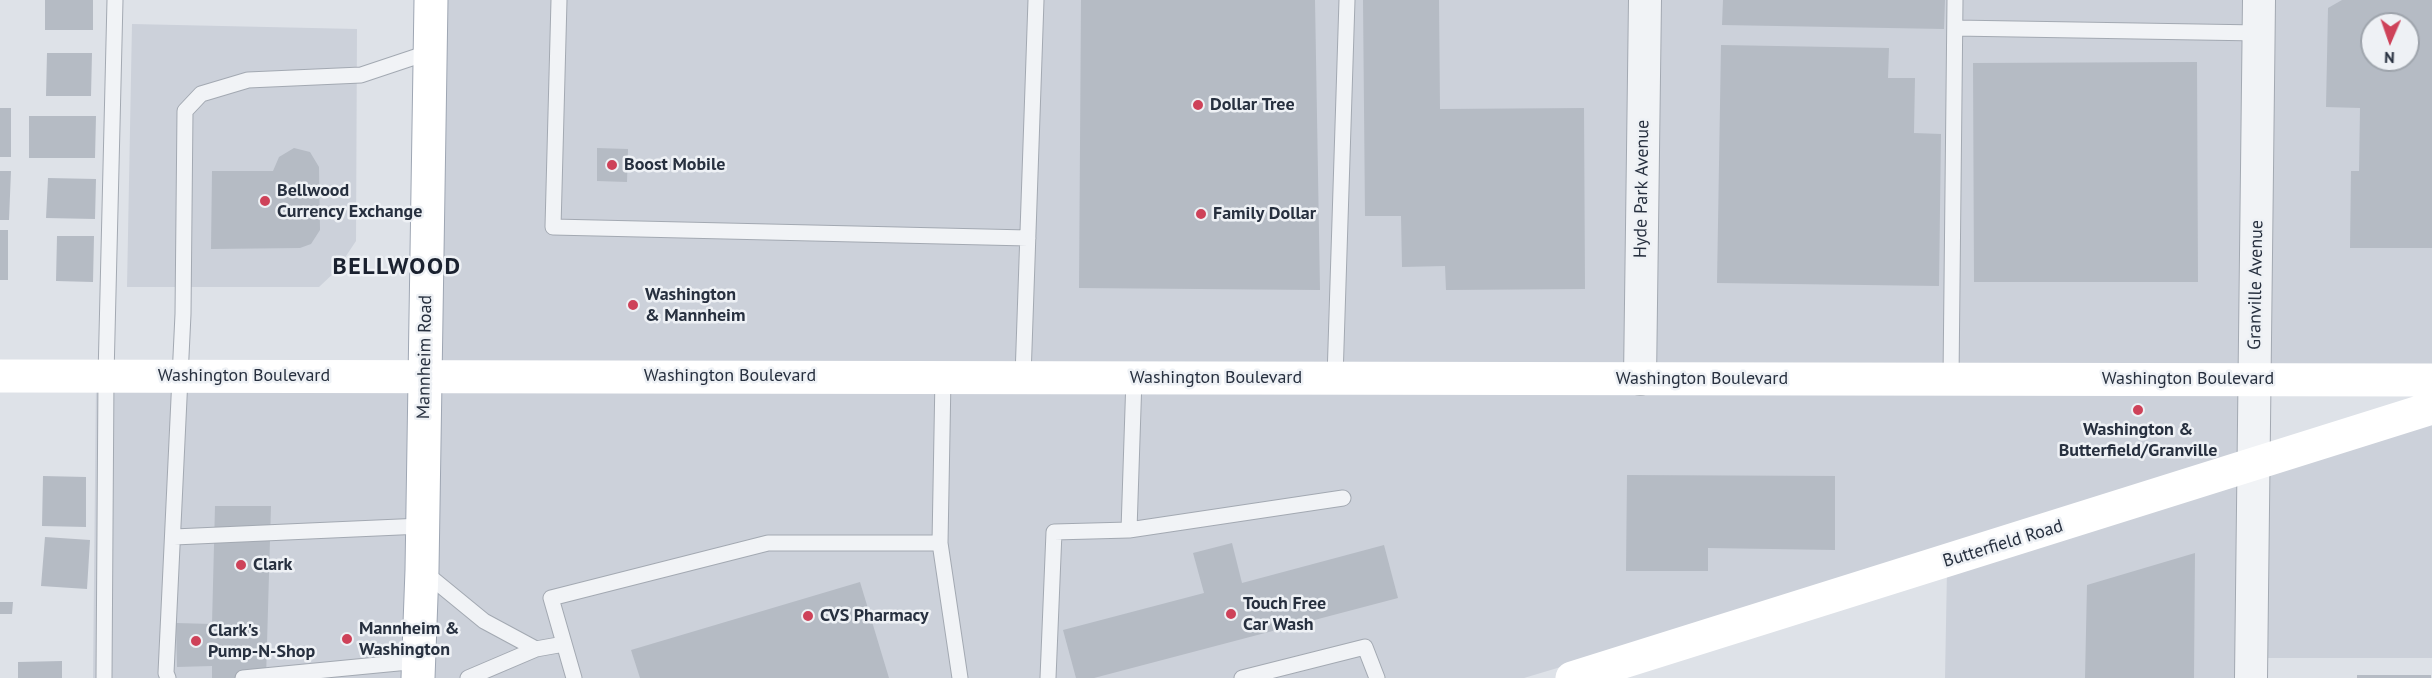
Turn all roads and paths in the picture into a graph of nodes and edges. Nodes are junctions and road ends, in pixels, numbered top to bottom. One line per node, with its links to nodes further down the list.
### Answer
1 (115, 0): 15 (lane)
2 (431, 0): 11 (main road, Mannheim Road)
3 (558, 0): 12 (lane)
4 (1036, 0): 12 (lane)
5 (1347, 0): 20 (lane)
6 (1645, 0): 21 (street, Hyde Park Avenue)
7 (1955, 0): 9 (lane)
8 (2259, 0): 10 (street, Granville Avenue)
9 (1955, 28): 10 (lane); 22 (lane)
10 (2259, 33): 23 (street, Granville Avenue)
11 (430, 52): 13 (main road, Mannheim Road); 16 (lane)
12 (1028, 238): 18 (lane)
13 (425, 375): 16 (main road, Washington Boulevard); 17 (main road, Washington Boulevard); 28 (main road, Mannheim Road)
14 (0, 376): 15 (main road, Washington Boulevard)
15 (106, 376): 16 (main road, Washington Boulevard); 37 (lane)
16 (181, 376): 30 (lane)
17 (943, 377): 18 (main road, Washington Boulevard); 31 (lane)
18 (1023, 377): 19 (main road, Washington Boulevard)
19 (1134, 378): 20 (main road, Washington Boulevard); 29 (lane)
20 (1335, 378): 21 (main road, Washington Boulevard)
21 (1640, 379): 22 (main road, Washington Boulevard)
22 (1951, 379): 23 (main road, Washington Boulevard)
23 (2255, 379): 24 (main road, Washington Boulevard); 26 (street, Granville Avenue)
24 (2432, 380)
25 (2432, 408): 26 (main road, Butterfield Road)
26 (2253, 465): 36 (main road, Butterfield Road); 47 (street, Granville Avenue)
27 (1343, 498): 29 (lane)
28 (422, 526): 30 (lane); 32 (main road, Mannheim Road)
29 (1129, 530): 43 (lane)
30 (174, 537): 38 (lane)
31 (940, 543): 33 (lane); 42 (lane)
32 (422, 570): 34 (lane); 35 (main road, Mannheim Road)
33 (564, 644): 34 (lane); 41 (lane)
34 (536, 650): 40 (lane)
35 (418, 669): 39 (lane)
36 (1628, 670): 46 (main road, Butterfield Road)
37 (104, 678)
38 (168, 678)
39 (243, 678)
40 (468, 678)
41 (574, 678)
42 (960, 678)
43 (1048, 678)
44 (1242, 678): 45 (lane)
45 (1377, 678)
46 (1572, 678)
47 (2251, 678)

